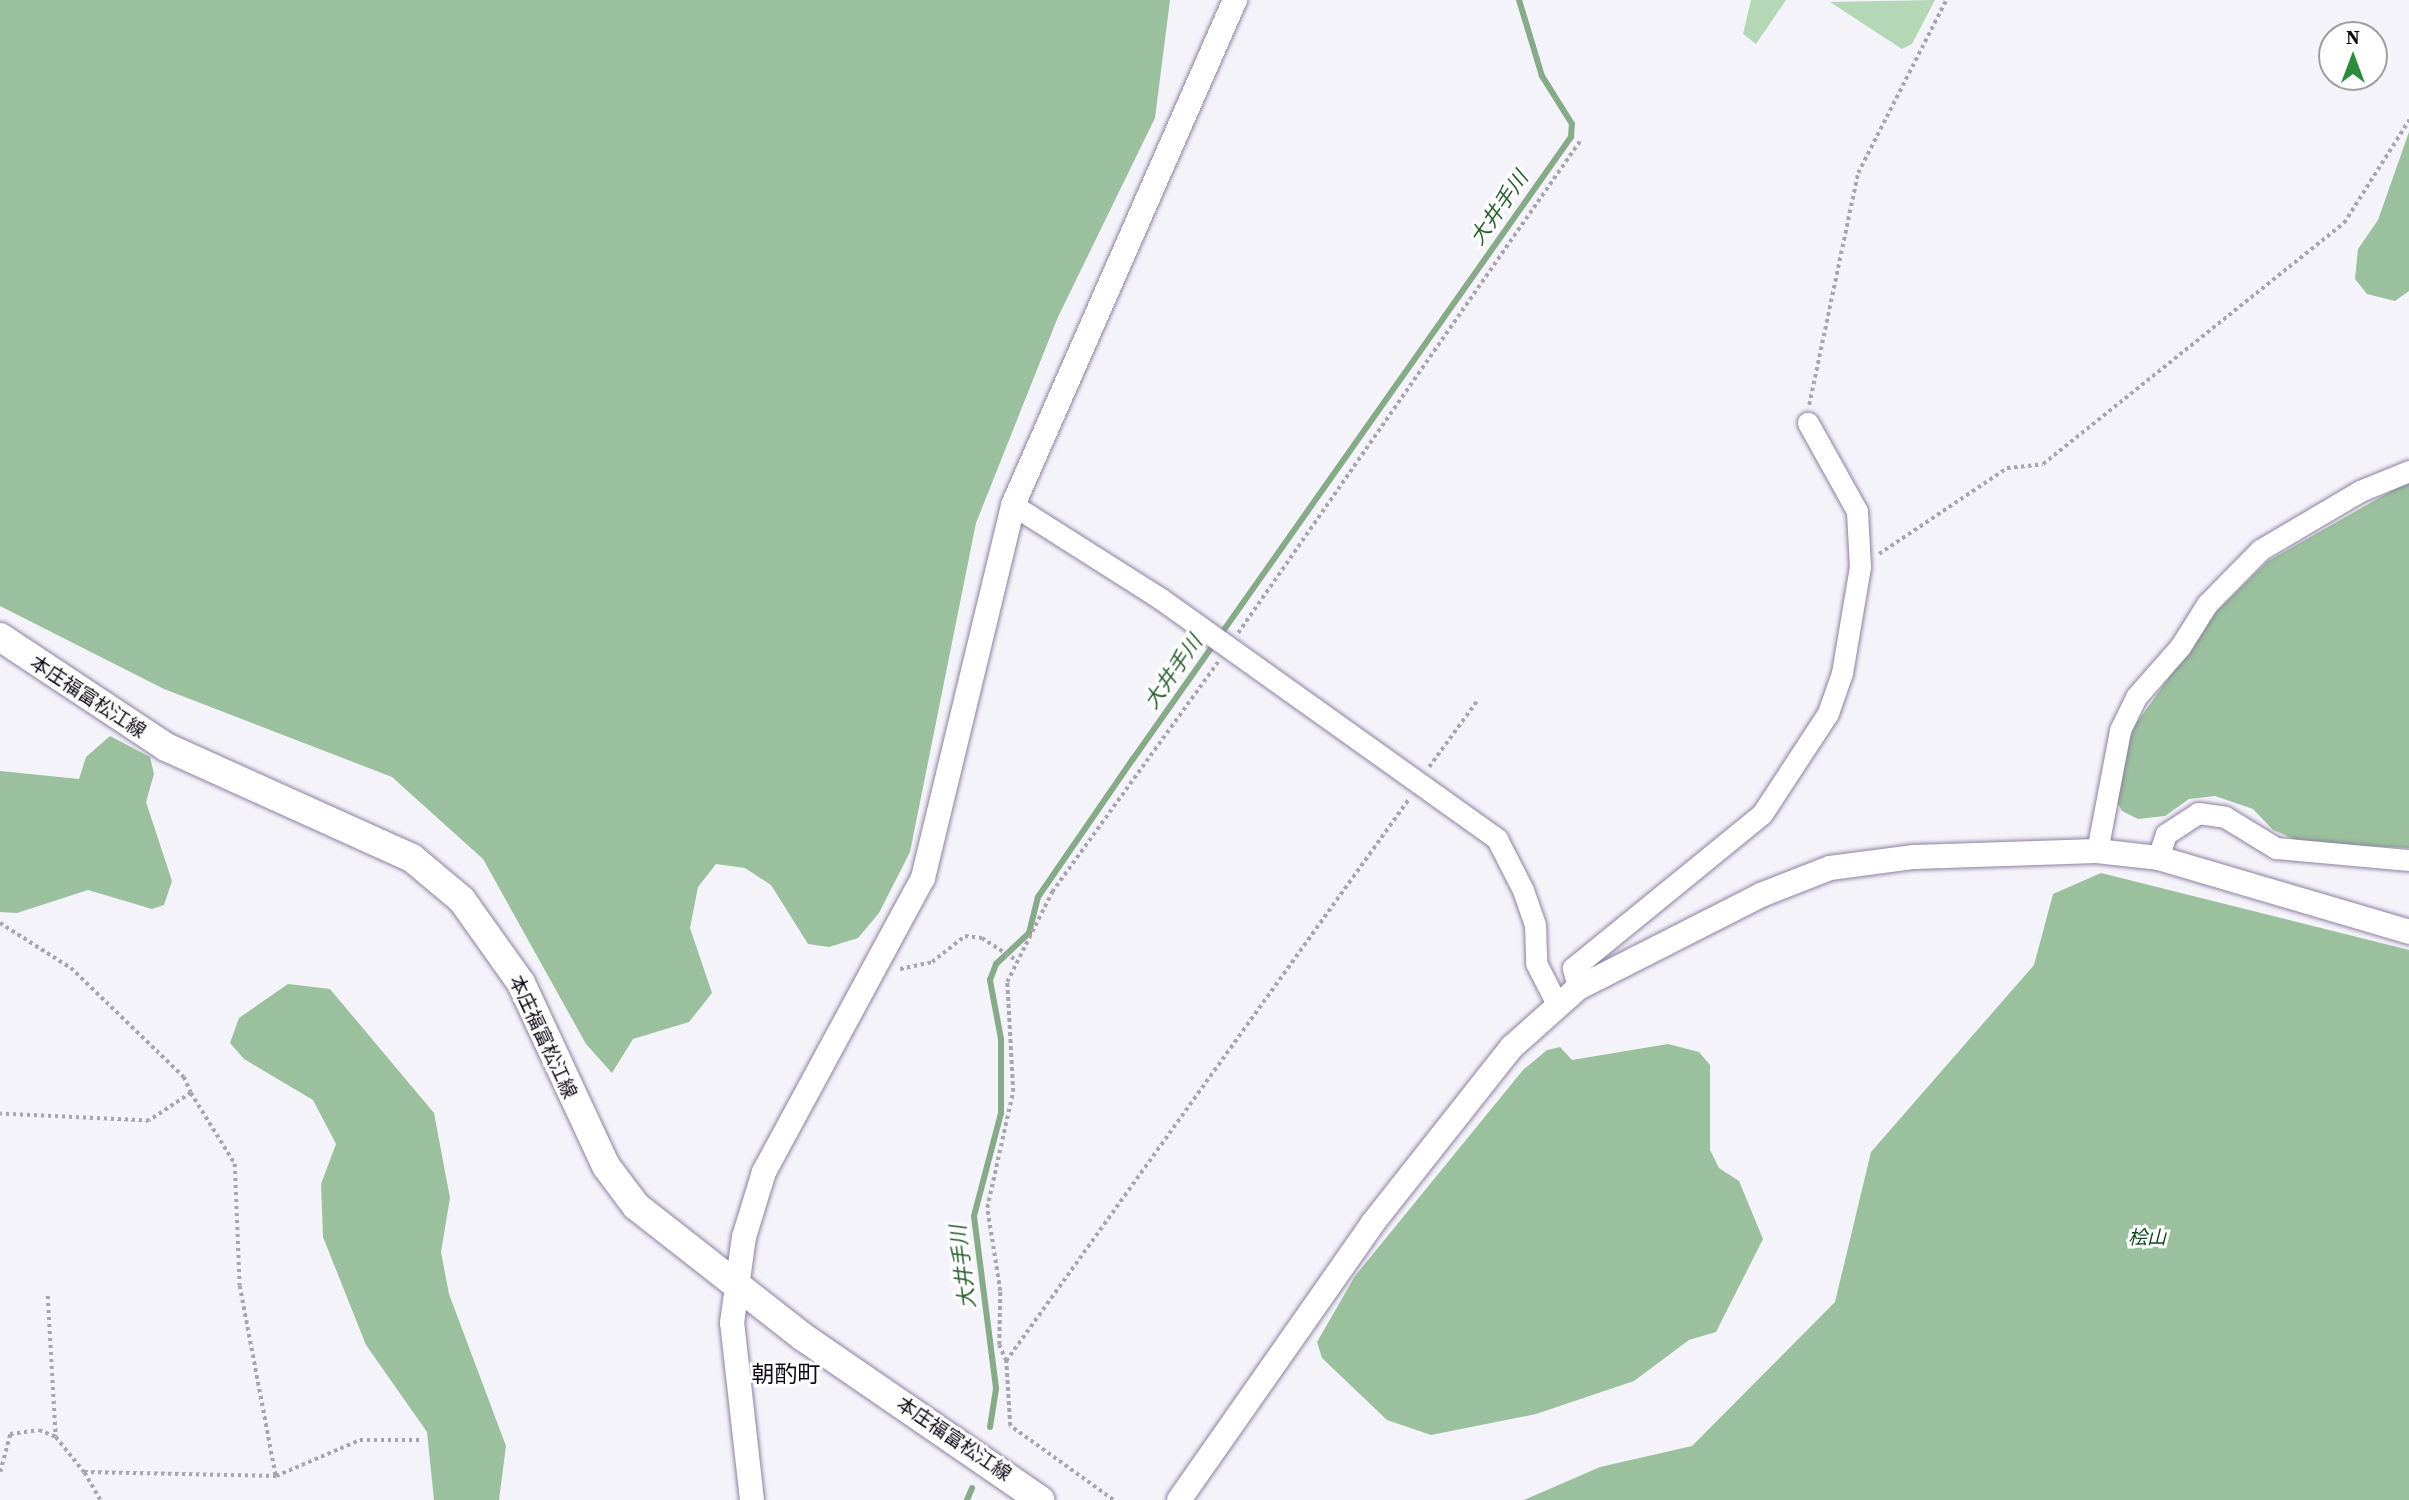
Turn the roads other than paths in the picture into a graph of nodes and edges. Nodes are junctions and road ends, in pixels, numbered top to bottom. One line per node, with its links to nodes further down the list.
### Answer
1 (1235, 0): 4 (street)
2 (1808, 423): 10 (street)
3 (2409, 471): 6 (street)
4 (1013, 505): 11 (street); 12 (street)
5 (0, 638): 12 (main road, 本庄福富松江線)
6 (2097, 851): 7 (street); 10 (street)
7 (2158, 859): 8 (street); 9 (street)
8 (2409, 860)
9 (2409, 932)
10 (1578, 988): 11 (street)
11 (1556, 1002): 15 (street)
12 (735, 1287): 13 (street); 14 (main road, 本庄福富松江線)
13 (752, 1500)
14 (1040, 1500)
15 (1179, 1500)

